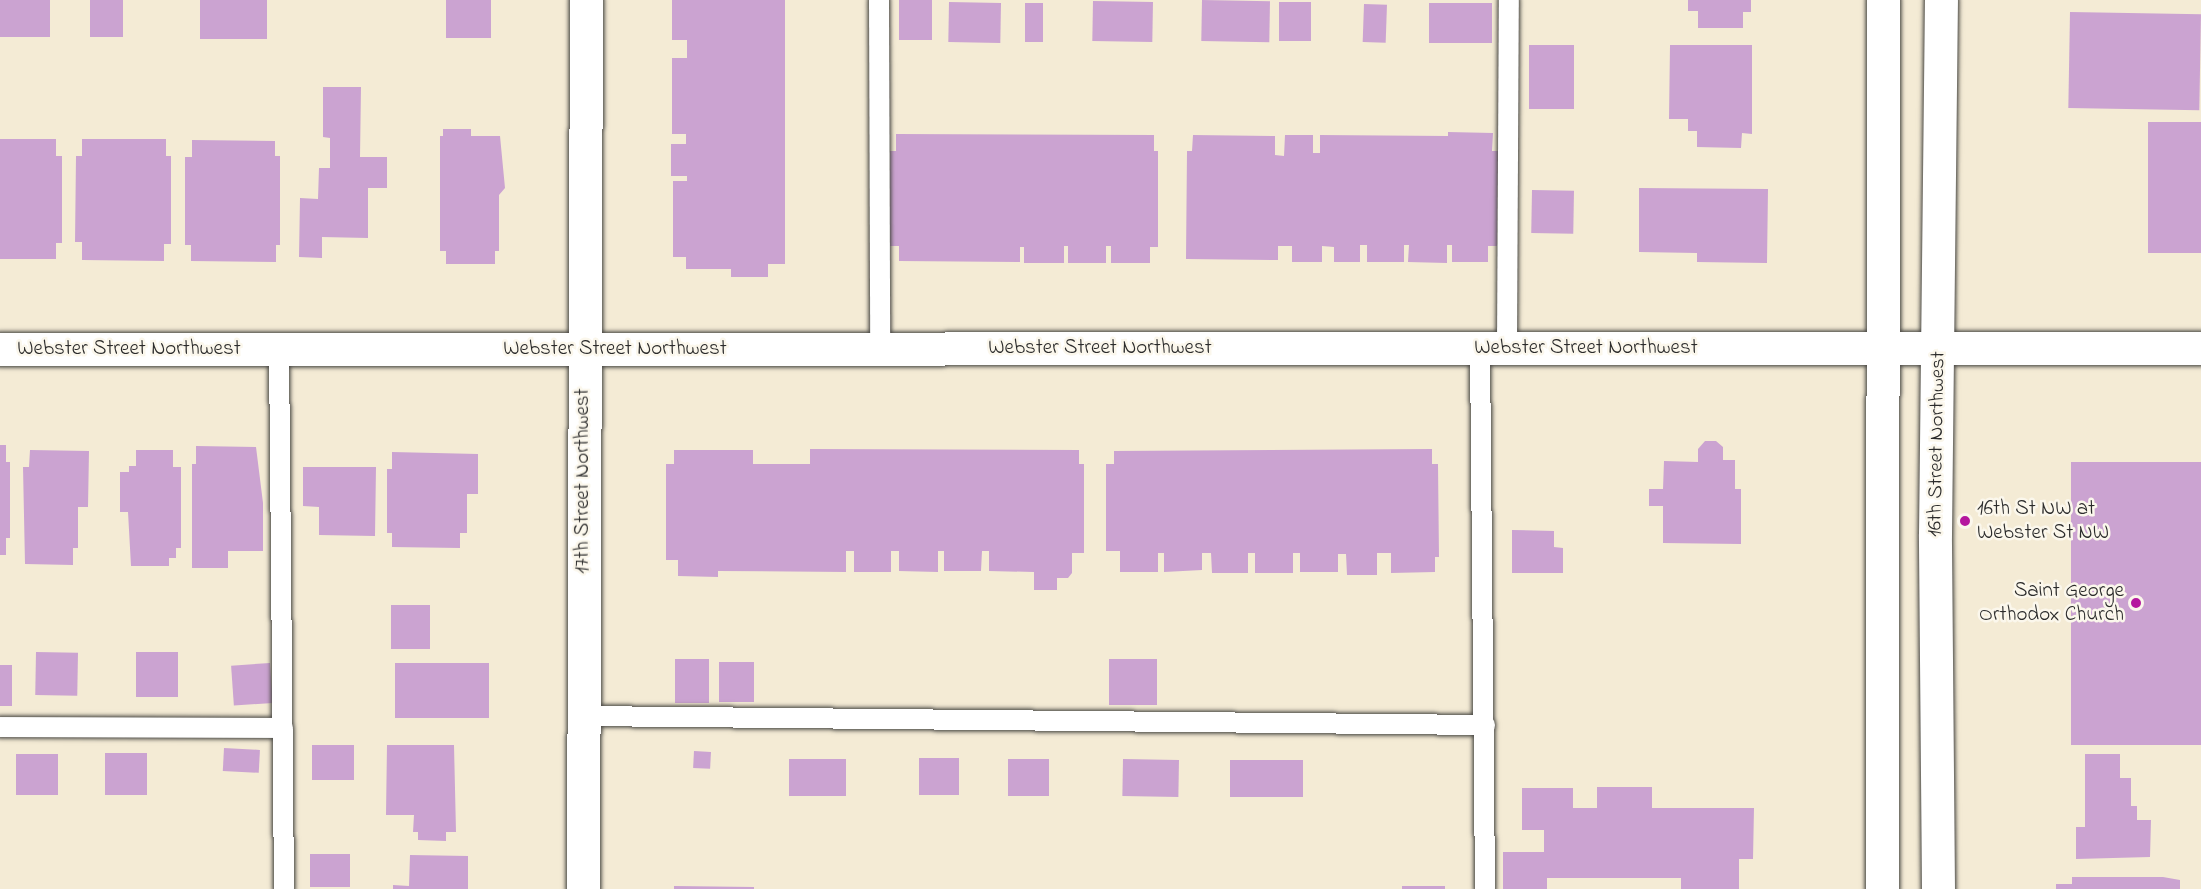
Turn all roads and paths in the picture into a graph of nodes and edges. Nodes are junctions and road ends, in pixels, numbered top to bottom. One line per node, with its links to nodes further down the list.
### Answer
1 (586, 0): 13 (street, 17th Street Northwest)
2 (879, 0): 6 (lane)
3 (1509, 0): 7 (lane)
4 (1883, 0): 8 (street)
5 (1941, 0): 9 (street, 16th Street Northwest)
6 (880, 348): 7 (street, Webster Street Northwest); 13 (street, Webster Street Northwest)
7 (1494, 348): 8 (street, Webster Street Northwest); 15 (lane)
8 (1881, 348): 9 (street, Webster Street Northwest); 21 (street)
9 (1938, 348): 10 (street, Webster Street Northwest); 22 (street, 16th Street Northwest)
10 (2201, 348)
11 (0, 349): 12 (street, Webster Street Northwest)
12 (279, 349): 13 (street, Webster Street Northwest); 17 (lane)
13 (584, 349): 14 (street, 17th Street Northwest)
14 (581, 716): 15 (lane); 19 (street, 17th Street Northwest)
15 (1485, 725): 20 (lane)
16 (0, 727): 17 (lane)
17 (283, 728): 18 (lane)
18 (284, 889)
19 (583, 889)
20 (1485, 889)
21 (1882, 889)
22 (1938, 889)

